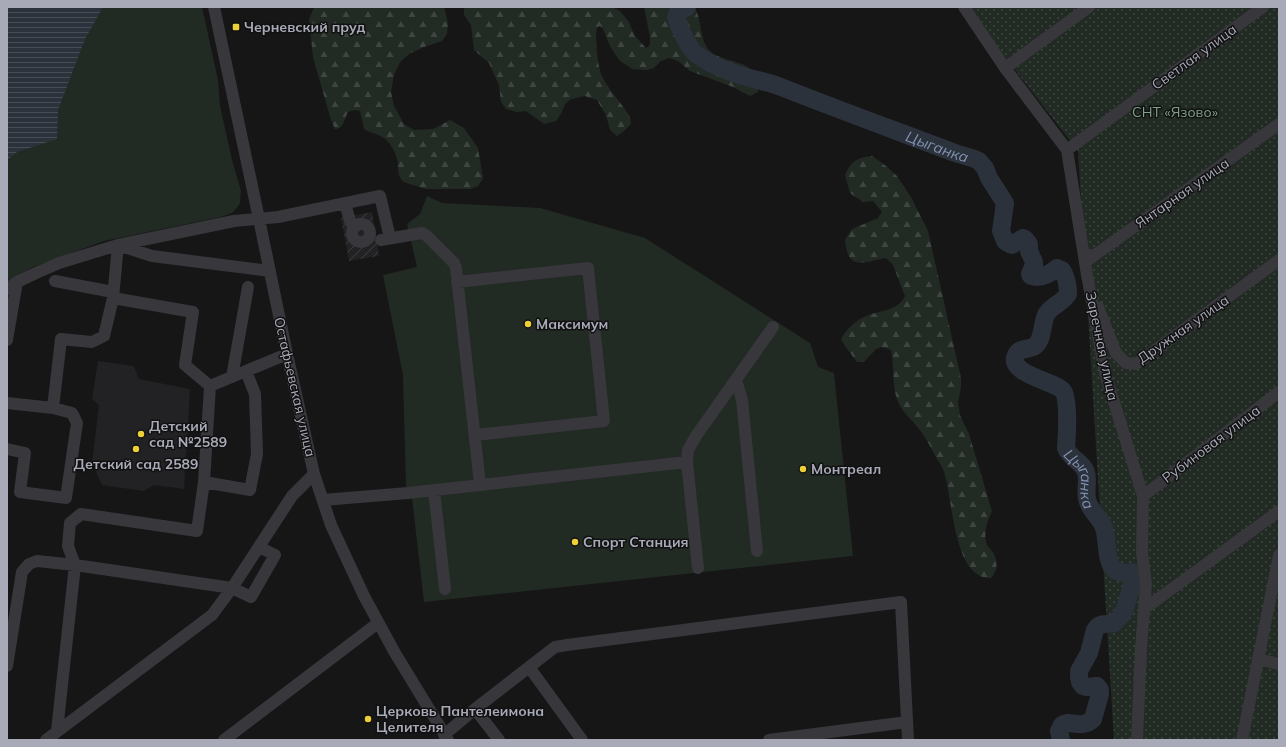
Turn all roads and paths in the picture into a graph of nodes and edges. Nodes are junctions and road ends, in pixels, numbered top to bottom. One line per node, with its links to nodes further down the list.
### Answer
1 (214, 7): 9 (street, Остафьевская улица)
2 (964, 7): 5 (street, Заречная улица)
3 (1089, 7): 5 (street)
4 (1263, 7): 7 (street, Светлая улица)
5 (1005, 68): 7 (street, Заречная улица)
6 (1279, 124): 13 (street, Янтарная улица)
7 (1067, 150): 13 (street, Заречная улица)
8 (346, 203): 9 (street); 10 (street); 18 (street)
9 (259, 219): 11 (street); 14 (street, Остафьевская улица)
10 (355, 227)
11 (118, 245): 14 (street); 17 (street); 21 (street)
12 (1279, 260): 15 (street, Дружная улица)
13 (1085, 262): 15 (street, Заречная улица)
14 (270, 271): 24 (street, Остафьевская улица)
15 (1087, 275): 39 (street, Заречная улица)
16 (55, 281): 21 (street)
17 (17, 282): 20 (street); 23 (street)
18 (457, 282): 32 (street); 32 (street)
19 (248, 287): 26 (street)
20 (7, 289)
21 (113, 295): 28 (street); 31 (street)
22 (773, 327): 27 (street)
23 (7, 340)
24 (286, 354): 25 (street); 35 (street, Остафьевская улица)
25 (246, 371): 26 (street); 36 (street)
26 (232, 377): 28 (street)
27 (736, 380): 34 (street); 43 (street)
28 (210, 386): 36 (street)
29 (1279, 392): 39 (street, Рубиновая улица)
30 (7, 402): 31 (street)
31 (52, 408): 33 (street)
32 (475, 435): 37 (street)
33 (7, 449)
34 (686, 462): 37 (street); 46 (street)
35 (314, 474): 40 (street, Остафьевская улица); 42 (street)
36 (204, 482): 45 (street)
37 (480, 484): 38 (street)
38 (434, 490): 40 (street); 48 (street)
39 (1143, 496): 49 (street, Заречная улица)
40 (323, 500): 50 (street, Остафьевская улица)
41 (1279, 511): 49 (street)
42 (259, 547): 47 (street); 47 (street)
43 (757, 551)
44 (1279, 555): 51 (street)
45 (75, 565): 47 (street); 53 (street); 57 (street)
46 (698, 568)
47 (232, 588): 57 (street)
48 (445, 589)
49 (1144, 609): 65 (street, Заречная улица)
50 (378, 623): 58 (street, Остафьевская улица); 60 (street)
51 (1258, 659): 52 (street); 66 (street)
52 (1279, 664)
53 (7, 666)
54 (529, 667): 55 (street); 56 (street); 62 (street)
55 (475, 709): 58 (street); 61 (street)
56 (908, 722): 63 (street); 64 (street)
57 (57, 731): 59 (street)
58 (446, 737)
59 (46, 740)
60 (224, 740)
61 (499, 740)
62 (582, 740)
63 (769, 740)
64 (908, 740)
65 (1137, 740)
66 (1242, 740)

